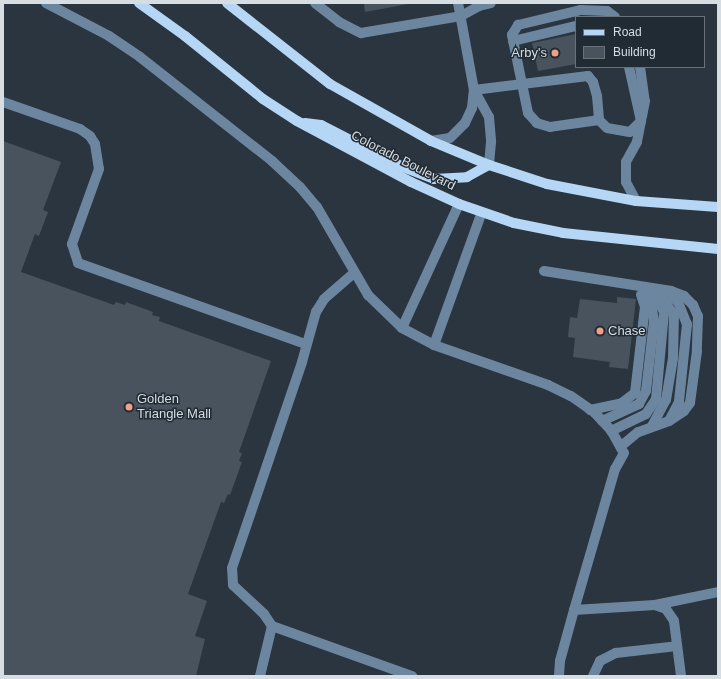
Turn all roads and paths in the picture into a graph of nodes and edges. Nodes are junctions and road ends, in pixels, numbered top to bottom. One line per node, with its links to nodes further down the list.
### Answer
1 (46, 3): 27 (lane)
2 (139, 3): 17 (main road, Colorado Boulevard)
3 (227, 3): 19 (main road)
4 (315, 3): 7 (lane)
5 (458, 3): 7 (lane)
6 (491, 3): 7 (lane)
7 (461, 16): 14 (lane)
8 (614, 16): 10 (lane)
9 (575, 26): 10 (lane)
10 (513, 41): 13 (lane)
11 (629, 68): 18 (lane)
12 (640, 68): 18 (lane)
13 (520, 84): 14 (lane); 16 (lane); 16 (lane)
14 (474, 90): 19 (lane); 20 (lane)
15 (3, 102): 30 (lane)
16 (599, 120): 18 (lane)
17 (297, 121): 20 (main road); 22 (main road, Colorado Boulevard)
18 (641, 121): 21 (lane)
19 (431, 141): 20 (main road)
20 (488, 165): 21 (main road)
21 (636, 201): 23 (main road)
22 (459, 204): 24 (main road, Colorado Boulevard); 29 (lane)
23 (718, 206)
24 (482, 212): 25 (main road, Colorado Boulevard); 31 (lane)
25 (718, 249)
26 (544, 271): 28 (lane)
27 (354, 273): 29 (lane); 30 (lane)
28 (646, 288): 32 (lane); 33 (lane); 34 (lane); 34 (lane); 35 (lane)
29 (402, 328): 31 (lane)
30 (305, 344): 40 (lane)
31 (434, 346): 32 (lane)
32 (590, 410): 33 (lane)
33 (602, 421): 35 (lane)
34 (652, 426): 36 (lane)
35 (611, 431): 36 (lane)
36 (620, 447): 39 (lane)
37 (718, 592): 38 (lane)
38 (655, 605): 39 (lane); 41 (lane)
39 (574, 610): 44 (lane)
40 (272, 626): 42 (lane); 43 (lane)
41 (677, 646): 45 (lane); 46 (lane)
42 (260, 676)
43 (412, 676)
44 (559, 676)
45 (593, 676)
46 (682, 676)

